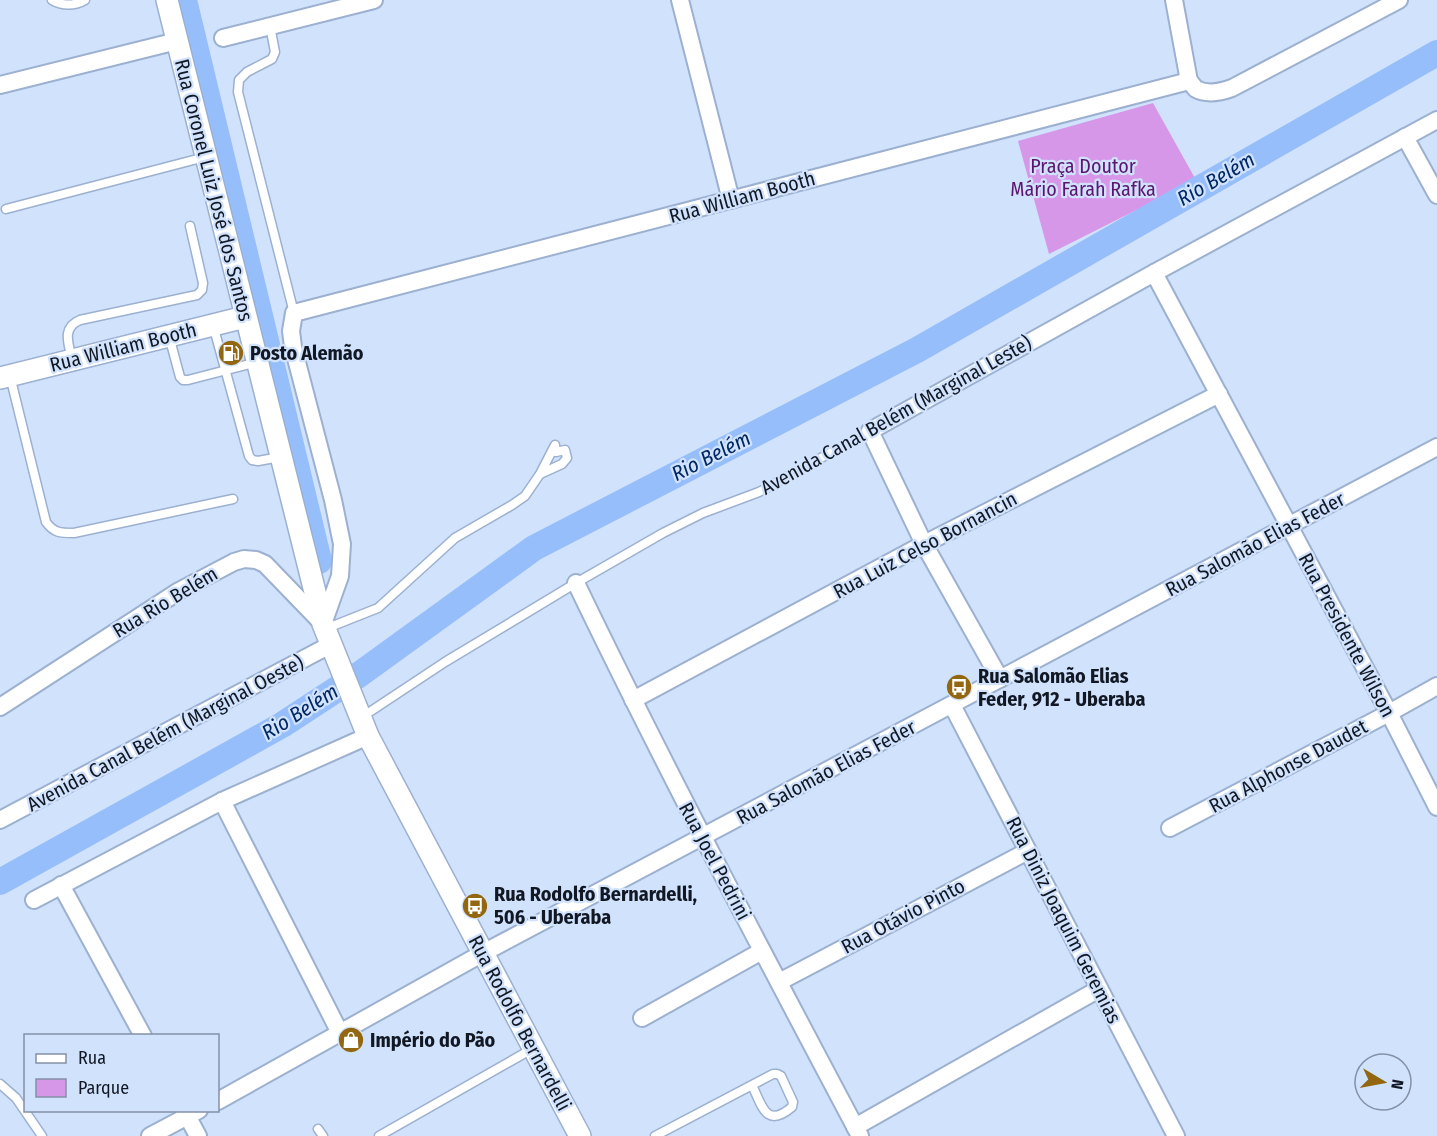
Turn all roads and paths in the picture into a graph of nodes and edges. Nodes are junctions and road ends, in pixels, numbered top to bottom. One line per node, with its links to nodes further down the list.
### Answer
1 (52, 0): 2 (lane)
2 (85, 0)
3 (167, 0): 10 (street, Rua Coronel Luiz José dos Santos)
4 (374, 0): 8 (street)
5 (680, 0): 17 (street)
6 (1174, 0): 11 (street)
7 (1399, 0): 11 (street)
8 (270, 26): 9 (street); 21 (lane)
9 (223, 38)
10 (177, 41): 12 (street); 15 (street, Rua Coronel Luiz José dos Santos)
11 (1189, 81): 17 (street, Rua William Booth)
12 (0, 85)
13 (1437, 120): 14 (street, Avenida Canal Belém (Marginal Leste))
14 (1405, 136): 16 (street); 20 (street, Avenida Canal Belém (Marginal Leste))
15 (206, 157): 18 (lane); 22 (street, Rua Coronel Luiz José dos Santos)
16 (1437, 195)
17 (731, 200): 21 (street, Rua William Booth)
18 (6, 209)
19 (190, 226): 25 (lane)
20 (1154, 273): 29 (street, Rua Presidente Wilson); 30 (street, Avenida Canal Belém (Marginal Leste))
21 (294, 313): 38 (street)
22 (245, 317): 23 (street, Rua William Booth); 26 (street, Rua Coronel Luiz José dos Santos)
23 (213, 325): 24 (street, Rua William Booth); 27 (lane)
24 (169, 336): 25 (street, Rua William Booth); 27 (lane)
25 (73, 360): 28 (street, Rua William Booth)
26 (256, 362): 27 (lane); 32 (street, Rua Coronel Luiz José dos Santos)
27 (225, 370): 32 (lane)
28 (5, 377): 34 (lane)
29 (1219, 394): 35 (street, Rua Presidente Wilson); 36 (street, Rua Luiz Celso Bornancin)
30 (870, 431): 36 (street); 37 (lane, Avenida Canal Belém (Marginal Leste))
31 (1437, 447): 35 (street, Rua Salomão Elias Feder)
32 (280, 457): 38 (street, Rua Coronel Luiz José dos Santos)
33 (540, 474): 38 (lane)
34 (233, 498)
35 (1289, 526): 39 (street, Rua Salomão Elias Feder); 44 (street, Rua Presidente Wilson)
36 (924, 544): 39 (street); 41 (street, Rua Luiz Celso Bornancin)
37 (576, 583): 41 (street, Rua Joel Pedrini); 45 (lane, Avenida Canal Belém (Marginal Leste))
38 (329, 640): 43 (street, Rua Rio Belém); 45 (street, Rua Rodolfo Bernardelli); 48 (street, Avenida Canal Belém (Marginal Oeste))
39 (1000, 679): 42 (street, Rua Salomão Elias Feder)
40 (1437, 686): 44 (street, Rua Alphonse Daudet)
41 (633, 700): 50 (street, Rua Joel Pedrini)
42 (952, 705): 50 (street, Rua Salomão Elias Feder); 51 (street, Rua Diniz Joaquim Geremias)
43 (0, 707)
44 (1389, 713): 47 (street, Rua Presidente Wilson); 49 (street, Rua Alphonse Daudet)
45 (365, 727): 46 (street, Avenida Canal Belém (Marginal Leste)); 55 (street, Rua Rodolfo Bernardelli)
46 (222, 801): 52 (street, Avenida Canal Belém (Marginal Leste)); 59 (street)
47 (1437, 807)
48 (0, 820)
49 (1170, 828)
50 (702, 837): 54 (street, Rua Joel Pedrini); 55 (street, Rua Salomão Elias Feder)
51 (1028, 851): 56 (street, Rua Otávio Pinto); 57 (street, Rua Diniz Joaquim Geremias)
52 (61, 885): 53 (street, Avenida Canal Belém (Marginal Leste)); 60 (street)
53 (34, 900)
54 (762, 951): 56 (street, Rua Joel Pedrini); 58 (street)
55 (483, 953): 59 (street, Rua Salomão Elias Feder); 61 (street, Rua Rodolfo Bernardelli)
56 (779, 982): 68 (street, Rua Joel Pedrini)
57 (1099, 989): 68 (street); 75 (street, Rua Diniz Joaquim Geremias)
58 (642, 1018)
59 (340, 1033): 64 (street, Rua Salomão Elias Feder)
60 (142, 1034)
61 (533, 1048): 72 (lane); 73 (street, Rua Rodolfo Bernardelli)
62 (0, 1084): 65 (lane)
63 (752, 1085): 63 (lane); 74 (lane)
64 (219, 1100)
65 (24, 1110)
66 (26, 1112): 69 (lane)
67 (190, 1113): 70 (street); 71 (street)
68 (858, 1131)
69 (42, 1136)
70 (150, 1136)
71 (198, 1136)
72 (379, 1136)
73 (580, 1136)
74 (655, 1136)
75 (1176, 1136)

